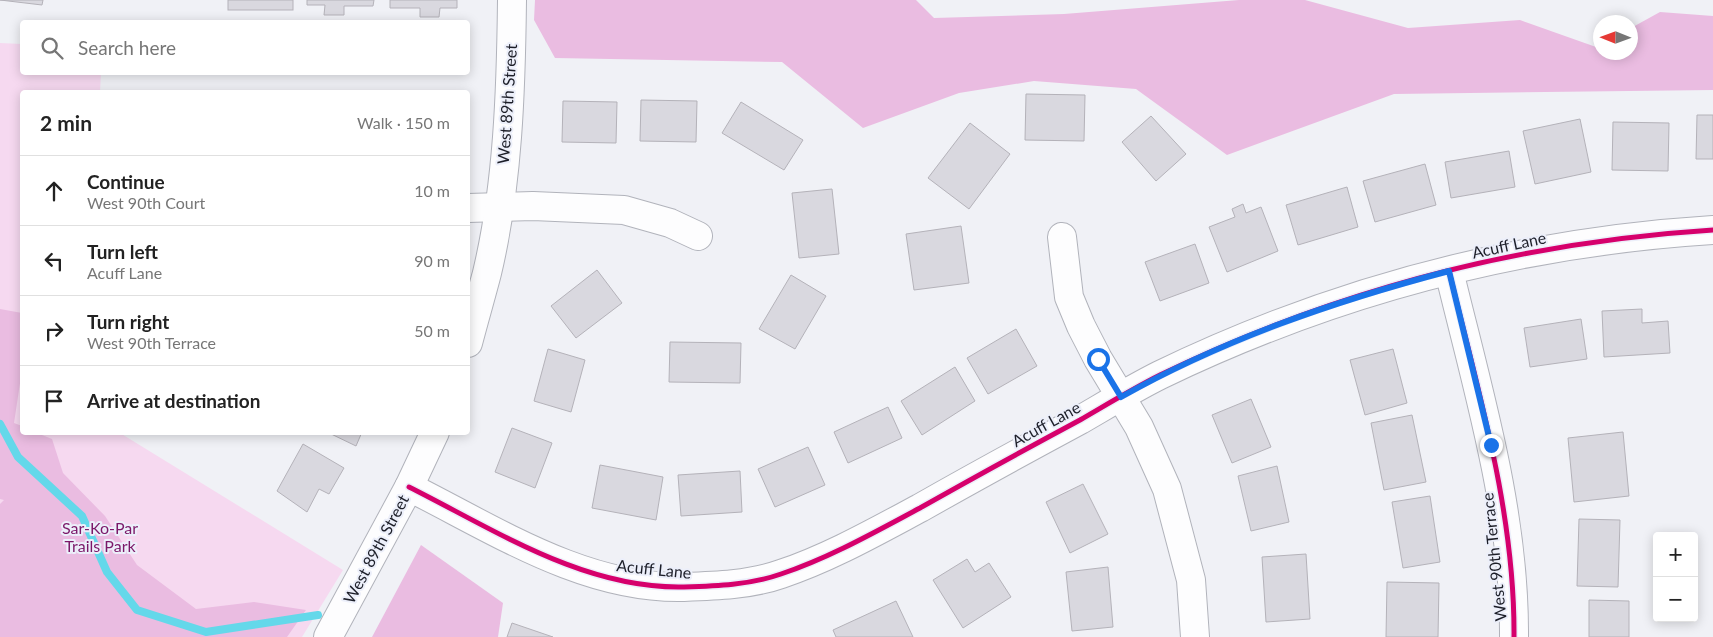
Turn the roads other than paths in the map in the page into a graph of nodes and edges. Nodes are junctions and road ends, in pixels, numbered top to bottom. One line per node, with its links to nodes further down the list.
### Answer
1 (512, 0): 2 (street, West 89th Street)
2 (499, 207): 3 (street); 5 (street); 8 (street, West 89th Street)
3 (470, 208)
4 (1713, 230): 7 (street, Acuff Lane)
5 (698, 236)
6 (1062, 237): 9 (street)
7 (1449, 271): 9 (street, Acuff Lane); 14 (street, West 90th Terrace)
8 (470, 336)
9 (1121, 397): 11 (street, Acuff Lane); 13 (street)
10 (434, 435): 11 (street, West 89th Street)
11 (409, 487): 12 (street, West 89th Street)
12 (328, 637)
13 (1195, 637)
14 (1514, 637)

